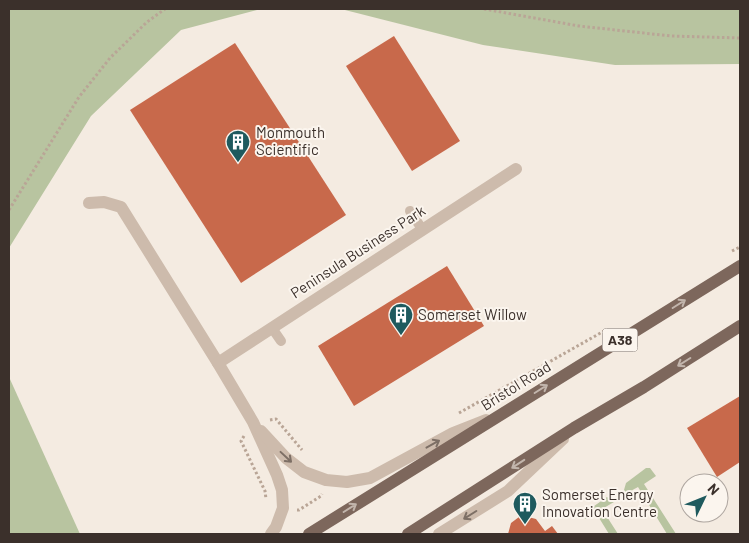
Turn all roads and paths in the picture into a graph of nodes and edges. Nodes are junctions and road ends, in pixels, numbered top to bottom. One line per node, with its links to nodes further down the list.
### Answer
1 (165, 9): 6 (path)
2 (484, 9): 3 (path)
3 (740, 38)
4 (516, 169): 8 (street, Peninsula Business Park)
5 (89, 203): 16 (street)
6 (9, 210)
7 (410, 211): 8 (lane)
8 (422, 229): 13 (street, Peninsula Business Park)
9 (740, 246): 10 (path)
10 (732, 252)
11 (740, 266): 18 (main road, Bristol Road / A38, one-way to 11)
12 (740, 326): 20 (main road, one-way to 20)
13 (272, 328): 15 (lane); 16 (street, Peninsula Business Park)
14 (607, 329): 17 (path)
15 (281, 341)
16 (218, 363): 19 (street)
17 (458, 413)
18 (500, 415): 21 (street, one-way to 18); 24 (main road, Bristol Road / A38, one-way to 18)
19 (253, 422): 21 (street, one-way to 21); 22 (street)
20 (574, 428): 25 (main road, one-way to 25); 26 (street, one-way to 26)
21 (326, 480): 22 (path)
22 (283, 508): 23 (street)
23 (272, 534)
24 (309, 534)
25 (408, 534)
26 (439, 534)

